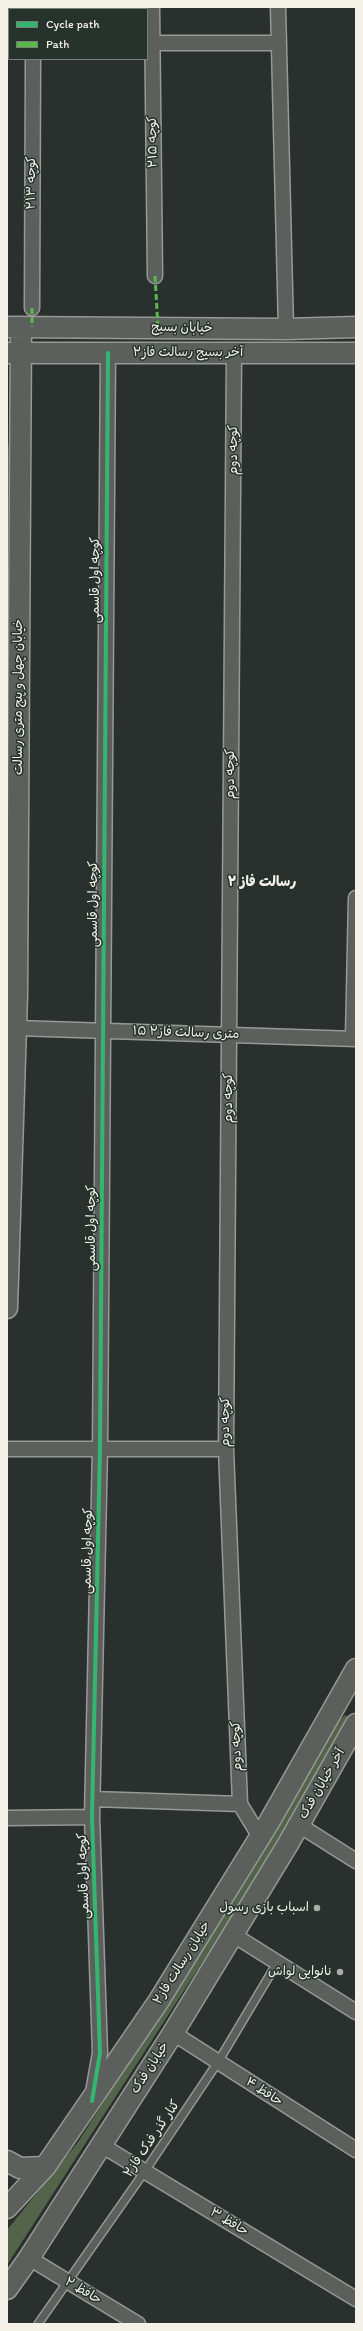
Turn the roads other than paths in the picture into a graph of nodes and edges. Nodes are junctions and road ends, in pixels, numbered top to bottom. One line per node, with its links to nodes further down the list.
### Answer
1 (152, 7): 3 (street, کوچه ۲۱۵)
2 (278, 7): 4 (street)
3 (150, 43): 4 (street); 6 (street, کوچه ۲۱۵)
4 (279, 43): 10 (street)
5 (33, 60): 7 (street, کوچه ۲۱۳)
6 (155, 276)
7 (32, 308)
8 (14, 327): 10 (main road, خیابان بسیج); 11 (main road, خیابان چهل و پنج متری رسالت)
9 (356, 327): 10 (main road, خیابان بسیج)
10 (286, 329)
11 (14, 353): 12 (main road, آخر بسیج رسالت فاز۲); 16 (main road, خیابان چهل و پنج متری رسالت)
12 (108, 353): 14 (main road, آخر بسیج رسالت فاز۲); 17 (street, کوچه اول قاسمی)
13 (356, 353): 14 (main road, آخر بسیج رسالت فاز۲)
14 (234, 354): 18 (street, کوچه دوم)
15 (356, 898): 19 (street)
16 (16, 1028): 17 (street, ۱۵ متری رسالت فاز۲); 20 (main road, خیابان چهل و پنج متری رسالت)
17 (103, 1031): 18 (street, ۱۵ متری رسالت فاز۲); 21 (street, کوچه اول قاسمی)
18 (229, 1034): 19 (street, ۱۵ متری رسالت فاز۲); 23 (street, کوچه دوم)
19 (354, 1039)
20 (7, 1308)
21 (100, 1448): 22 (street); 23 (street); 26 (street, کوچه اول قاسمی)
22 (7, 1449)
23 (226, 1449): 27 (street, کوچه دوم)
24 (354, 1674): 31 (main road, خیابان رسالت فاز۲)
25 (356, 1724): 30 (main road, آخر خیابان فدک)
26 (93, 1799): 27 (street); 28 (street, کوچه اول قاسمی)
27 (240, 1804): 31 (street, کوچه دوم)
28 (92, 1817): 29 (street); 39 (street, کوچه اول قاسمی)
29 (7, 1818)
30 (299, 1825): 32 (main road, آخر خیابان فدک); 33 (street)
31 (260, 1837): 39 (main road, خیابان رسالت فاز۲)
32 (288, 1844): 34 (main road, خیابان فدک)
33 (356, 1861)
34 (232, 1934): 35 (street); 37 (main road, خیابان فدک)
35 (277, 1963): 36 (street); 38 (lane, کنار گذر فدک فاز۲)
36 (356, 2012)
37 (173, 2033): 38 (street, حافظ ۴); 40 (main road, خیابان فدک)
38 (218, 2062): 41 (street, حافظ ۴); 44 (lane, کنار گذر فدک فاز۲)
39 (92, 2101): 43 (main road, خیابان رسالت فاز۲)
40 (101, 2145): 44 (street, حافظ ۳); 46 (main road, خیابان فدک)
41 (356, 2150)
42 (7, 2161): 43 (main road)
43 (45, 2167): 45 (main road, خیابان رسالت فاز۲)
44 (145, 2171): 47 (lane, کنار گذر فدک فاز۲); 49 (street, حافظ ۳)
45 (7, 2208)
46 (29, 2258): 47 (street, حافظ ۲); 48 (main road, خیابان فدک)
47 (68, 2282): 50 (lane, کنار گذر فدک فاز۲); 51 (street, حافظ ۲)
48 (7, 2289)
49 (356, 2299)
50 (38, 2324)
51 (138, 2324)

